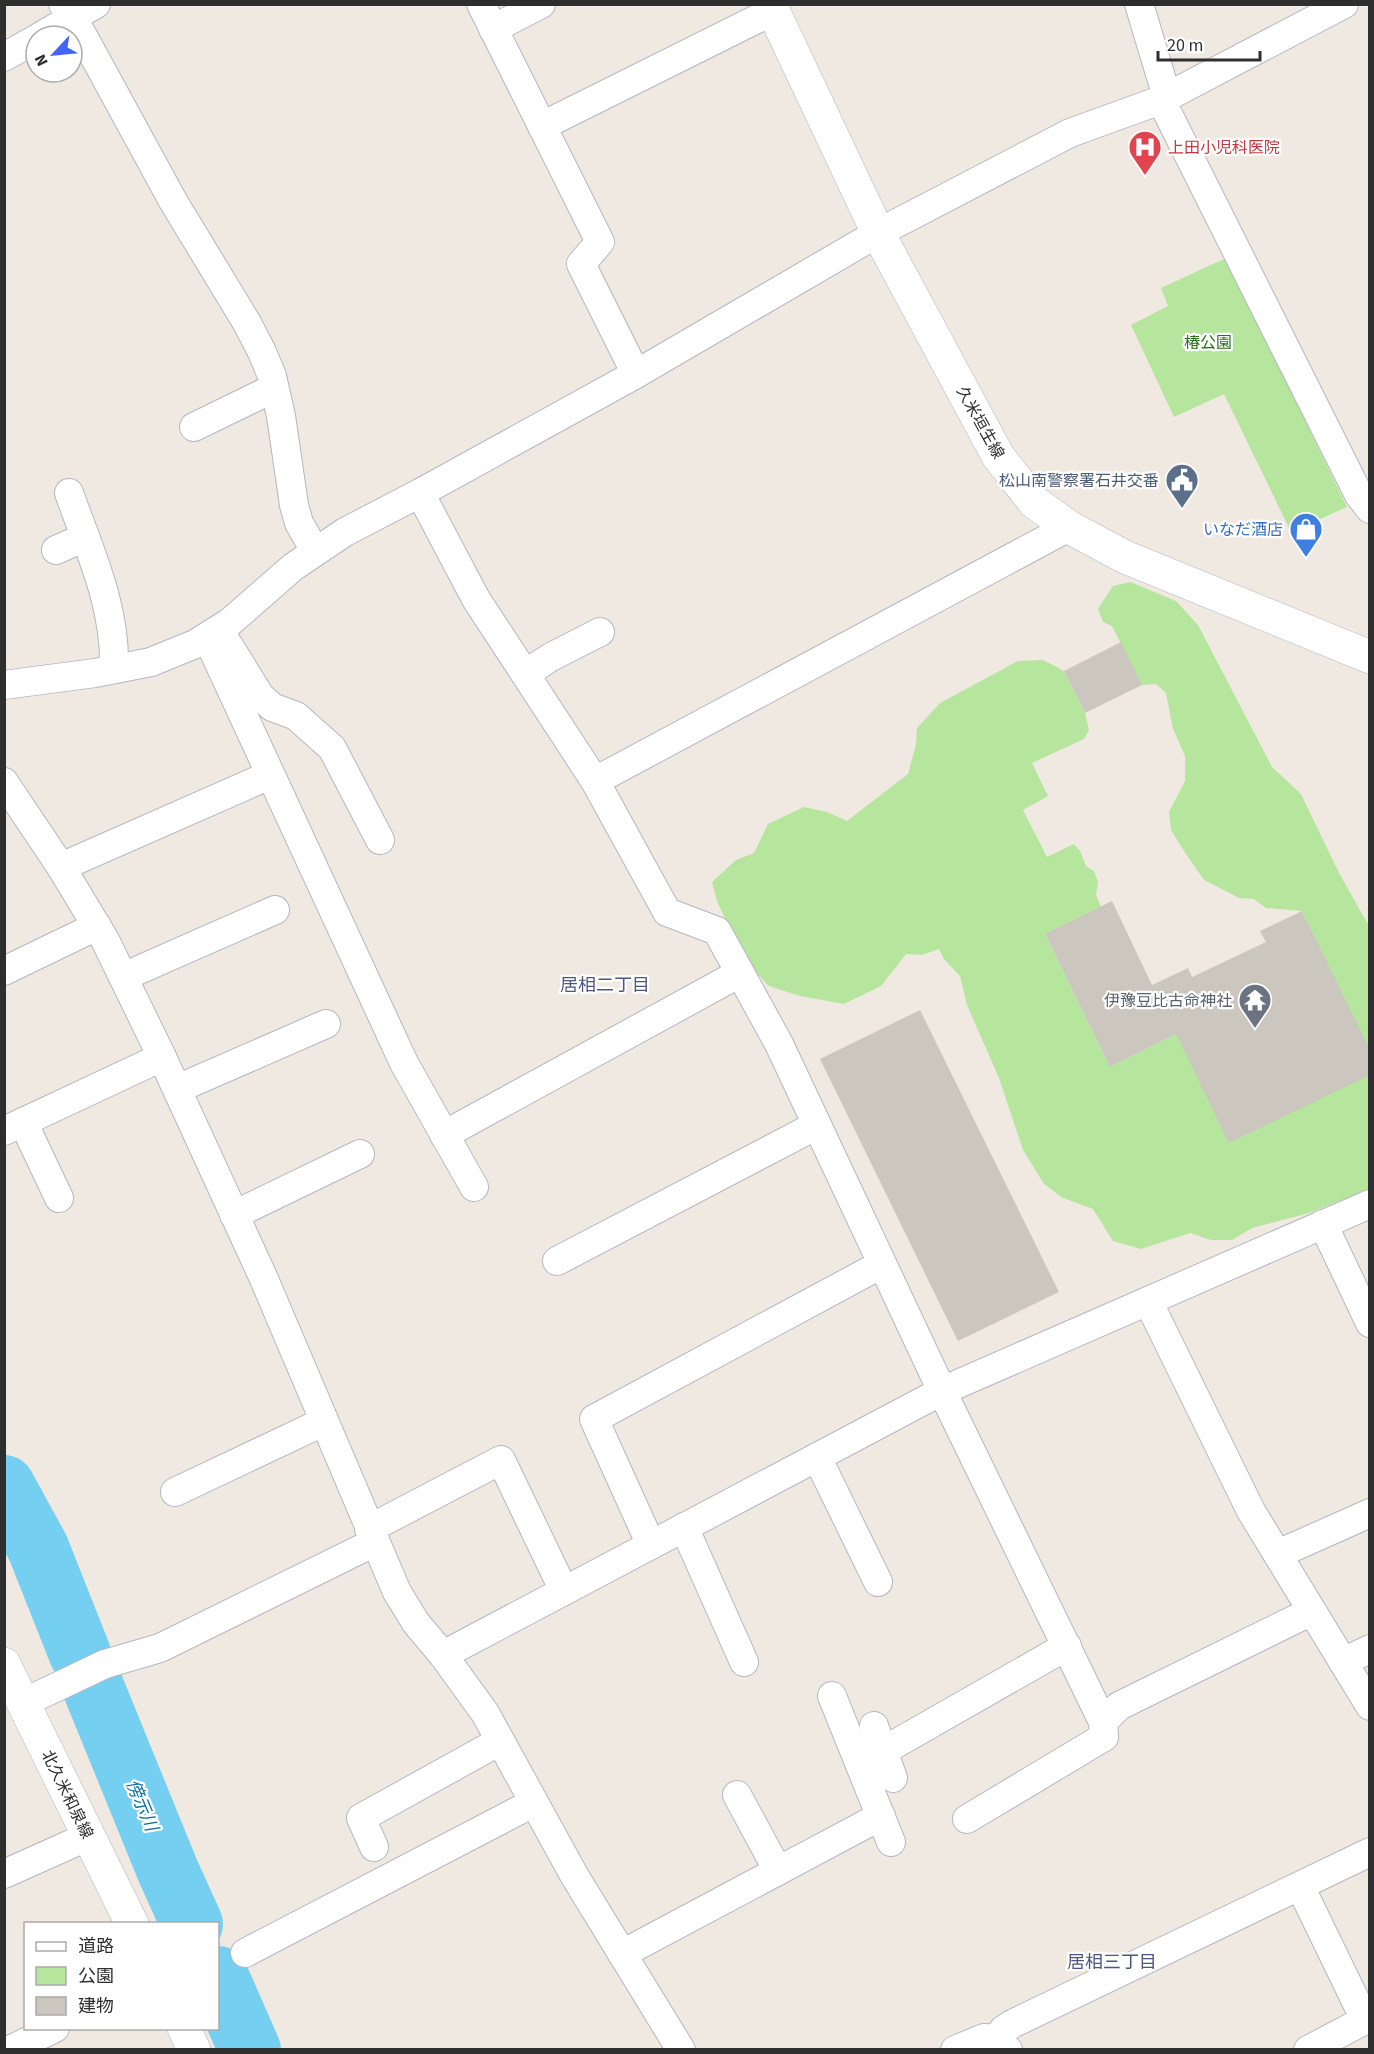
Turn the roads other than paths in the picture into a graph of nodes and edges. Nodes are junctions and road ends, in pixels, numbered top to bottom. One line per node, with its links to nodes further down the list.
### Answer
1 (96, 4): 6 (street)
2 (541, 4): 7 (street)
3 (1139, 4): 11 (street)
4 (1340, 5): 11 (street)
5 (771, 8): 12 (street); 13 (main road, 久米垣生線)
6 (68, 11): 8 (street); 15 (street)
7 (487, 17): 12 (street)
8 (54, 24)
9 (24, 46): 10 (street)
10 (4, 57)
11 (1164, 98): 13 (street); 19 (street)
12 (542, 126): 14 (street)
13 (878, 233): 14 (street); 20 (main road, 久米垣生線)
14 (636, 374): 18 (street)
15 (274, 388): 16 (street); 23 (street)
16 (194, 427)
17 (69, 493): 21 (street)
18 (420, 493): 23 (street); 28 (street)
19 (1370, 509)
20 (1068, 527): 26 (main road, 久米垣生線); 31 (street)
21 (85, 537): 22 (street); 27 (street)
22 (56, 550)
23 (315, 551): 25 (street)
24 (600, 632): 28 (street)
25 (213, 633): 27 (street); 30 (street); 33 (street)
26 (1370, 657)
27 (114, 669): 29 (street)
28 (525, 674): 31 (street)
29 (4, 685)
30 (270, 775): 34 (street); 45 (street)
31 (595, 781): 38 (street)
32 (4, 782): 34 (street)
33 (380, 840)
34 (61, 867): 36 (street)
35 (275, 910): 39 (street)
36 (97, 926): 37 (street); 39 (street)
37 (4, 971)
38 (740, 973): 43 (street); 45 (street)
39 (123, 977): 41 (street)
40 (326, 1024): 42 (street)
41 (162, 1057): 42 (street); 44 (street)
42 (177, 1089): 50 (street)
43 (817, 1125): 52 (street); 53 (street)
44 (14, 1127): 48 (street)
45 (444, 1135): 47 (street)
46 (360, 1154): 50 (street)
47 (474, 1187)
48 (59, 1198)
49 (1370, 1204): 51 (street)
50 (234, 1215): 57 (street)
51 (1323, 1224): 54 (street); 55 (street)
52 (557, 1261)
53 (882, 1264): 56 (street); 63 (street)
54 (1148, 1301): 56 (street); 64 (street)
55 (1370, 1323)
56 (942, 1391): 58 (street); 68 (street)
57 (323, 1422): 59 (street); 62 (street)
58 (817, 1457): 61 (street); 65 (street)
59 (175, 1492)
60 (1370, 1513): 64 (street)
61 (684, 1527): 63 (street); 71 (street)
62 (372, 1535): 66 (street); 70 (street); 75 (street)
63 (651, 1545): 66 (street)
64 (1278, 1554): 67 (street)
65 (878, 1582)
66 (564, 1591): 70 (street)
67 (1312, 1611): 72 (street); 77 (street)
68 (1067, 1646): 77 (street); 79 (street)
69 (1370, 1650): 72 (street)
70 (443, 1655): 78 (street)
71 (744, 1662)
72 (1343, 1662): 76 (street)
73 (4, 1665): 75 (main road, 北久米和泉線)
74 (832, 1696): 82 (street)
75 (23, 1703): 84 (main road, 北久米和泉線)
76 (1370, 1706)
77 (1104, 1722): 83 (street)
78 (500, 1740): 81 (street); 86 (street)
79 (893, 1778)
80 (737, 1795): 88 (street)
81 (533, 1803): 92 (street); 93 (street)
82 (880, 1816): 85 (street); 88 (street)
83 (968, 1819)
84 (89, 1836): 89 (street); 91 (main road, 北久米和泉線)
85 (891, 1842)
86 (374, 1847)
87 (1370, 1852): 90 (street)
88 (778, 1871): 93 (street)
89 (4, 1874)
90 (1300, 1886): 96 (street); 101 (street)
91 (132, 1922)
92 (245, 1953)
93 (622, 1954): 99 (street)
94 (51, 2030): 97 (street)
95 (185, 2030): 98 (main road)
96 (1003, 2044): 100 (street)
97 (10, 2049)
98 (194, 2049)
99 (681, 2049)
100 (956, 2049)
101 (1308, 2049)

